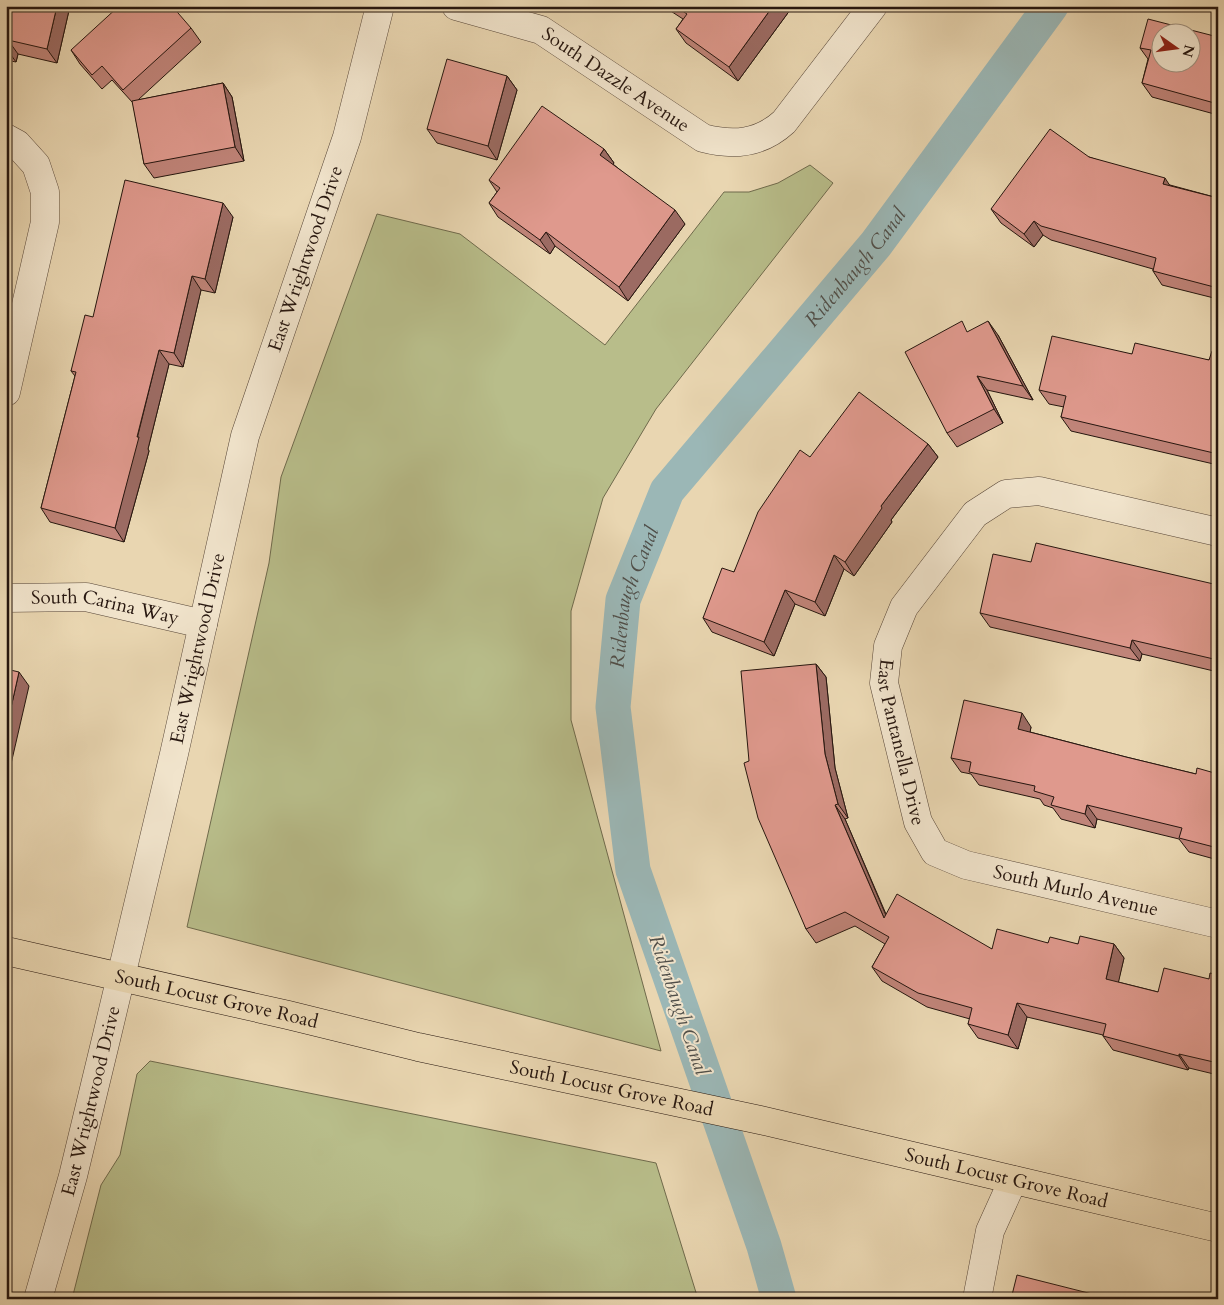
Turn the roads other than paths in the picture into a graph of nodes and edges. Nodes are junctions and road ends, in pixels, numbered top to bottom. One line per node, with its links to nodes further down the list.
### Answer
1 (380, 6): 8 (street, East Wrightwood Drive)
2 (456, 6): 3 (street, South Dazzle Avenue)
3 (873, 6)
4 (6, 138): 5 (street)
5 (6, 392)
6 (1218, 532): 9 (street, East Pantanella Drive)
7 (6, 598): 8 (street, South Carina Way)
8 (203, 624): 12 (street, East Wrightwood Drive)
9 (935, 852): 10 (street, South Murlo Avenue)
10 (1218, 924)
11 (6, 951): 12 (main road, South Locust Grove Road)
12 (121, 977): 13 (main road, South Locust Grove Road); 15 (street, East Wrightwood Drive)
13 (1013, 1180): 14 (main road, South Locust Grove Road); 16 (street)
14 (1218, 1228)
15 (38, 1299)
16 (977, 1299)

